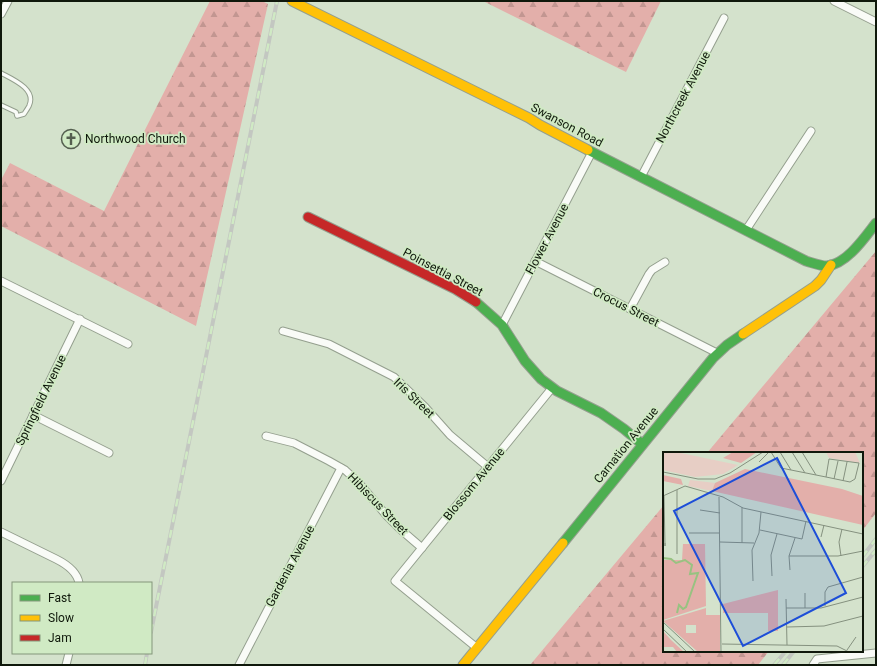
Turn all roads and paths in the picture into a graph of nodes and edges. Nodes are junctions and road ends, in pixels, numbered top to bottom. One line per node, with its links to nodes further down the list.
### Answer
1 (8, 1): 4 (street)
2 (292, 1): 10 (street, Swanson Road)
3 (834, 1): 6 (street)
4 (1, 14)
5 (724, 18): 11 (street, Northcreek Avenue)
6 (876, 22)
7 (1, 73): 8 (lane)
8 (1, 105)
9 (812, 131): 14 (street)
10 (592, 152): 11 (street, Swanson Road); 15 (street, Flower Avenue)
11 (641, 177): 14 (street, Swanson Road)
12 (308, 217): 21 (street, Poinsettia Street)
13 (876, 223): 17 (street)
14 (746, 230): 17 (street, Swanson Road)
15 (535, 261): 19 (street, Crocus Street); 21 (street, Flower Avenue)
16 (665, 262): 19 (street)
17 (831, 264): 24 (street, Carnation Avenue)
18 (1, 281): 20 (street)
19 (630, 310): 24 (street, Crocus Street)
20 (80, 320): 23 (street); 26 (street, Springfield Avenue)
21 (502, 325): 25 (street, Poinsettia Street)
22 (283, 331): 30 (street, Iris Street)
23 (128, 344)
24 (717, 353): 28 (street, Carnation Avenue)
25 (552, 388): 28 (street, Poinsettia Street); 30 (street, Blossom Avenue)
26 (33, 415): 29 (street); 32 (street, Springfield Avenue)
27 (266, 436): 31 (street, Hibiscus Street)
28 (642, 444): 36 (street, Carnation Avenue)
29 (109, 453)
30 (488, 467): 34 (street, Blossom Avenue)
31 (341, 468): 34 (street, Hibiscus Street); 41 (street, Gardenia Avenue)
32 (1, 480)
33 (1, 532): 35 (street)
34 (422, 548): 36 (street, Blossom Avenue)
35 (79, 582)
36 (477, 648): 42 (street, Carnation Avenue)
37 (876, 653): 39 (street)
38 (69, 654): 40 (street)
39 (815, 662)
40 (66, 665)
41 (239, 665)
42 (463, 665)

